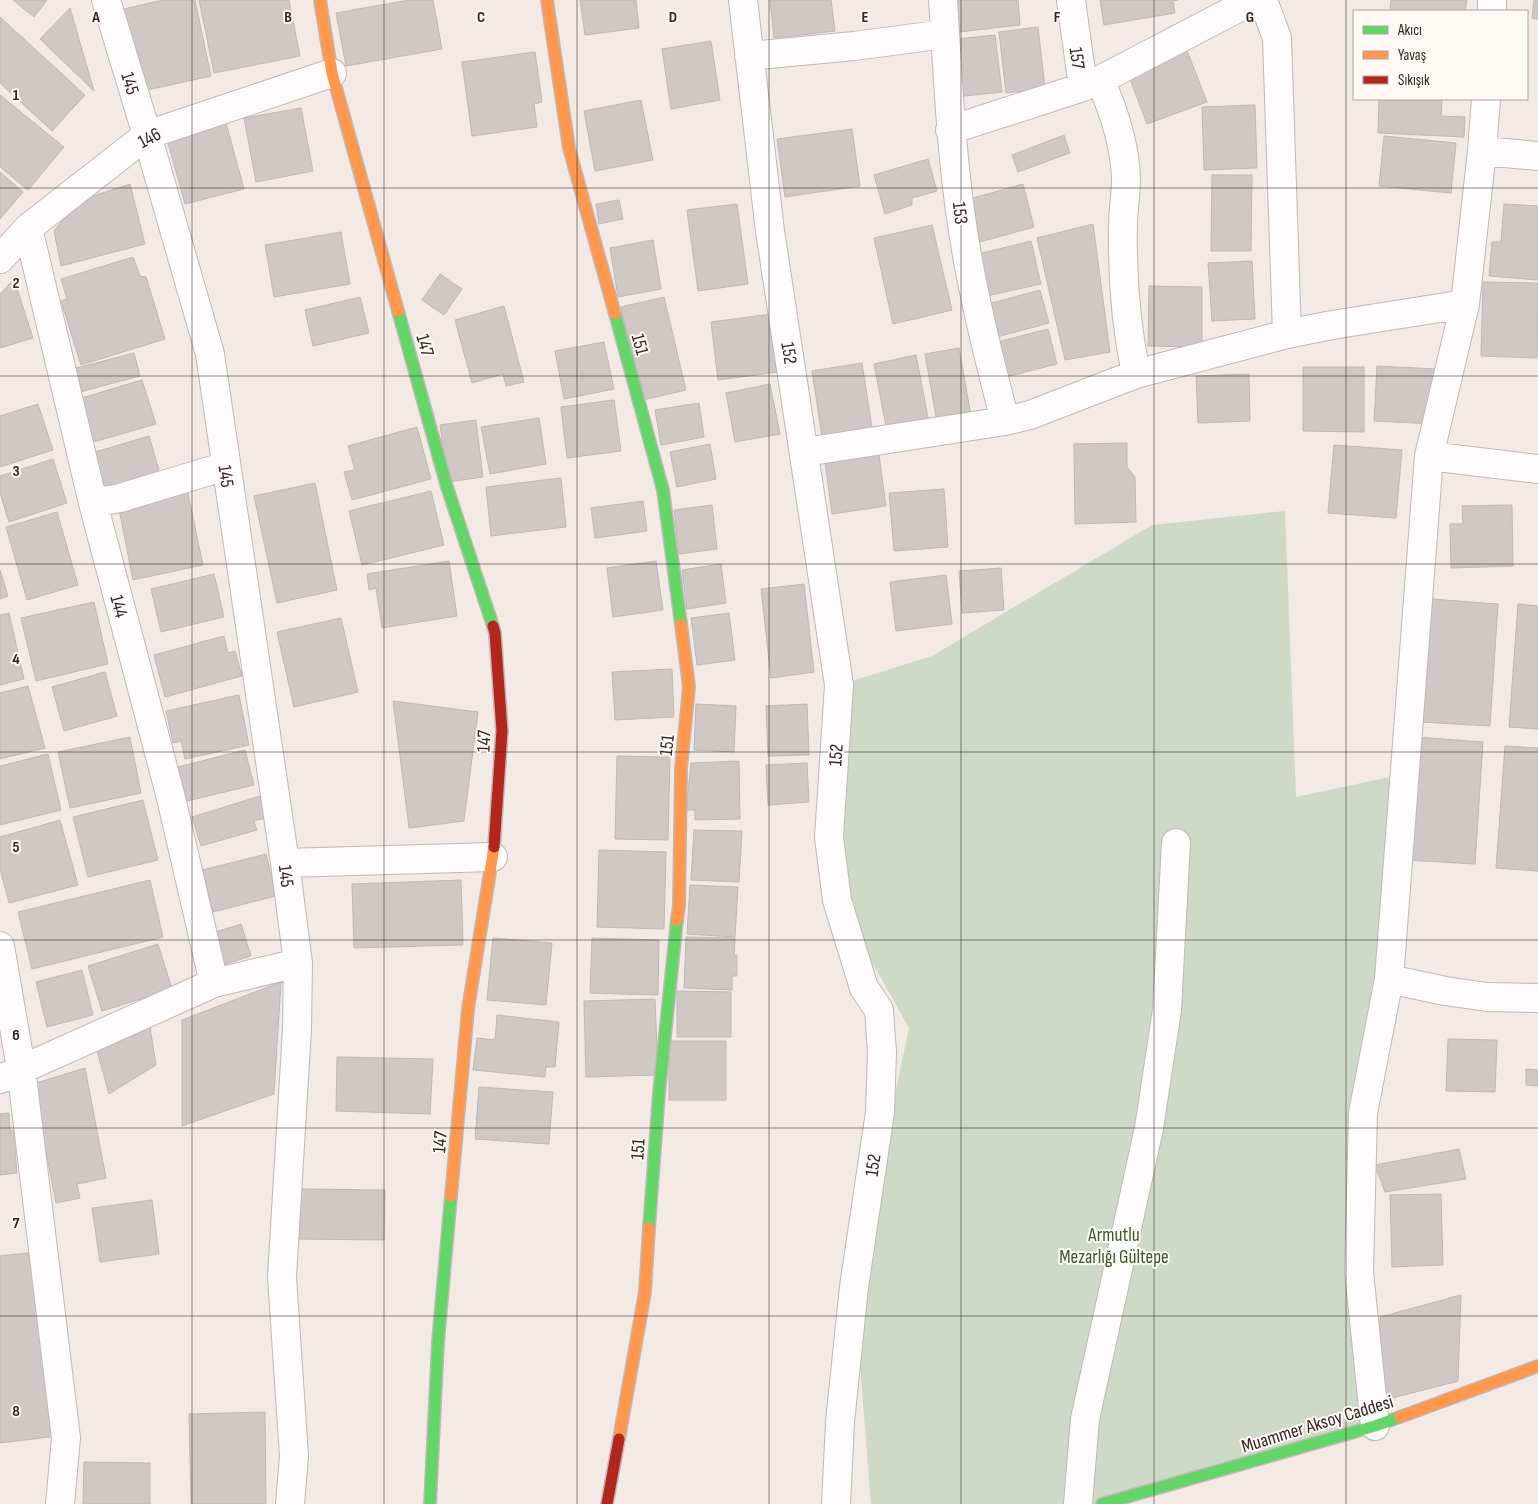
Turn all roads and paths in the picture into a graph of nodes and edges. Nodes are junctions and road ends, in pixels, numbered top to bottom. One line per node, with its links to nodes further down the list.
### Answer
1 (106, 0): 15 (street, 145)
2 (320, 0): 11 (street, 147)
3 (547, 0): 43 (street, 151)
4 (743, 0): 10 (street, 152)
5 (943, 0): 9 (street, 153)
6 (1071, 0): 12 (street, 157)
7 (1254, 0): 12 (street)
8 (1263, 0): 21 (street)
9 (945, 34): 10 (street); 14 (street, 153)
10 (749, 56): 24 (street, 152)
11 (332, 73): 15 (street, 146); 30 (street, 147)
12 (1091, 83): 14 (street); 22 (street, 157)
13 (1486, 100): 16 (street)
14 (950, 130): 23 (street, 153)
15 (147, 135): 18 (street, 146); 26 (street, 145)
16 (1482, 151): 17 (street); 20 (street)
17 (1538, 156)
18 (28, 228): 19 (street, 146); 28 (street, 144)
19 (0, 259)
20 (1465, 304): 21 (street); 25 (street)
21 (1287, 334): 22 (street)
22 (1136, 374): 23 (street)
23 (1004, 421): 24 (street)
24 (805, 452): 44 (street, 152)
25 (1428, 456): 27 (street); 34 (street)
26 (226, 466): 28 (street); 31 (street, 145)
27 (1538, 469)
28 (93, 504): 35 (street, 144)
29 (1176, 843): 45 (street)
30 (493, 857): 31 (street); 42 (street, 147)
31 (286, 863): 33 (street, 145)
32 (0, 946): 37 (street)
33 (298, 963): 35 (street); 41 (street, 145)
34 (1389, 979): 36 (street); 39 (street)
35 (214, 983): 37 (street)
36 (1538, 998)
37 (10, 1074): 40 (street)
38 (1538, 1366): 39 (street, Muammer Aksoy Caddesi)
39 (1375, 1426): 46 (street, Muammer Aksoy Caddesi)
40 (60, 1504)
41 (290, 1504)
42 (430, 1504)
43 (607, 1504)
44 (836, 1504)
45 (1078, 1504)
46 (1102, 1504)

